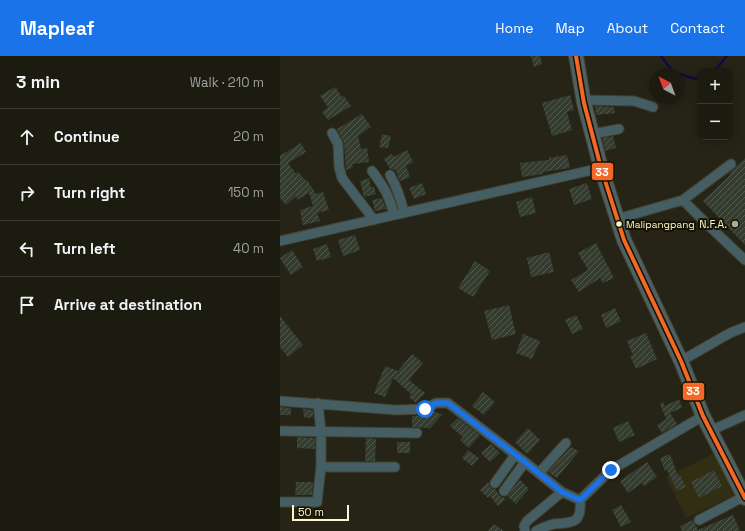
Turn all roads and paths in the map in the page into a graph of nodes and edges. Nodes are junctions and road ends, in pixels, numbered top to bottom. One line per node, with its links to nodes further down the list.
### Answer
1 (576, 56): 2 (highway)
2 (583, 100): 3 (street); 6 (highway)
3 (653, 107)
4 (619, 130): 6 (street)
5 (332, 133): 15 (street)
6 (592, 134): 8 (highway)
7 (731, 164): 11 (street)
8 (601, 168): 12 (street); 14 (highway)
9 (372, 171): 13 (street)
10 (390, 175): 12 (street)
11 (683, 200): 14 (street); 17 (street)
12 (404, 213): 13 (street)
13 (394, 215): 15 (street)
14 (617, 219): 19 (highway)
15 (374, 220): 16 (street)
16 (280, 241)
17 (745, 260)
18 (745, 325): 19 (street)
19 (681, 361): 23 (highway)
20 (280, 401): 21 (street)
21 (318, 403): 26 (street); 29 (street)
22 (745, 415): 25 (street)
23 (703, 416): 25 (highway); 38 (street)
24 (280, 431): 26 (street)
25 (710, 431): 37 (highway)
26 (321, 432): 27 (street); 31 (street)
27 (417, 433)
28 (566, 443): 33 (street)
29 (515, 455): 30 (street); 34 (street)
30 (525, 462): 33 (street); 35 (street)
31 (321, 467): 32 (street); 39 (street)
32 (395, 467)
33 (539, 473): 36 (street)
34 (495, 483)
35 (504, 491)
36 (562, 492): 38 (street); 41 (street)
37 (745, 497): 40 (street)
38 (580, 500): 42 (street)
39 (280, 502)
40 (699, 520)
41 (525, 531)
42 (536, 531)

